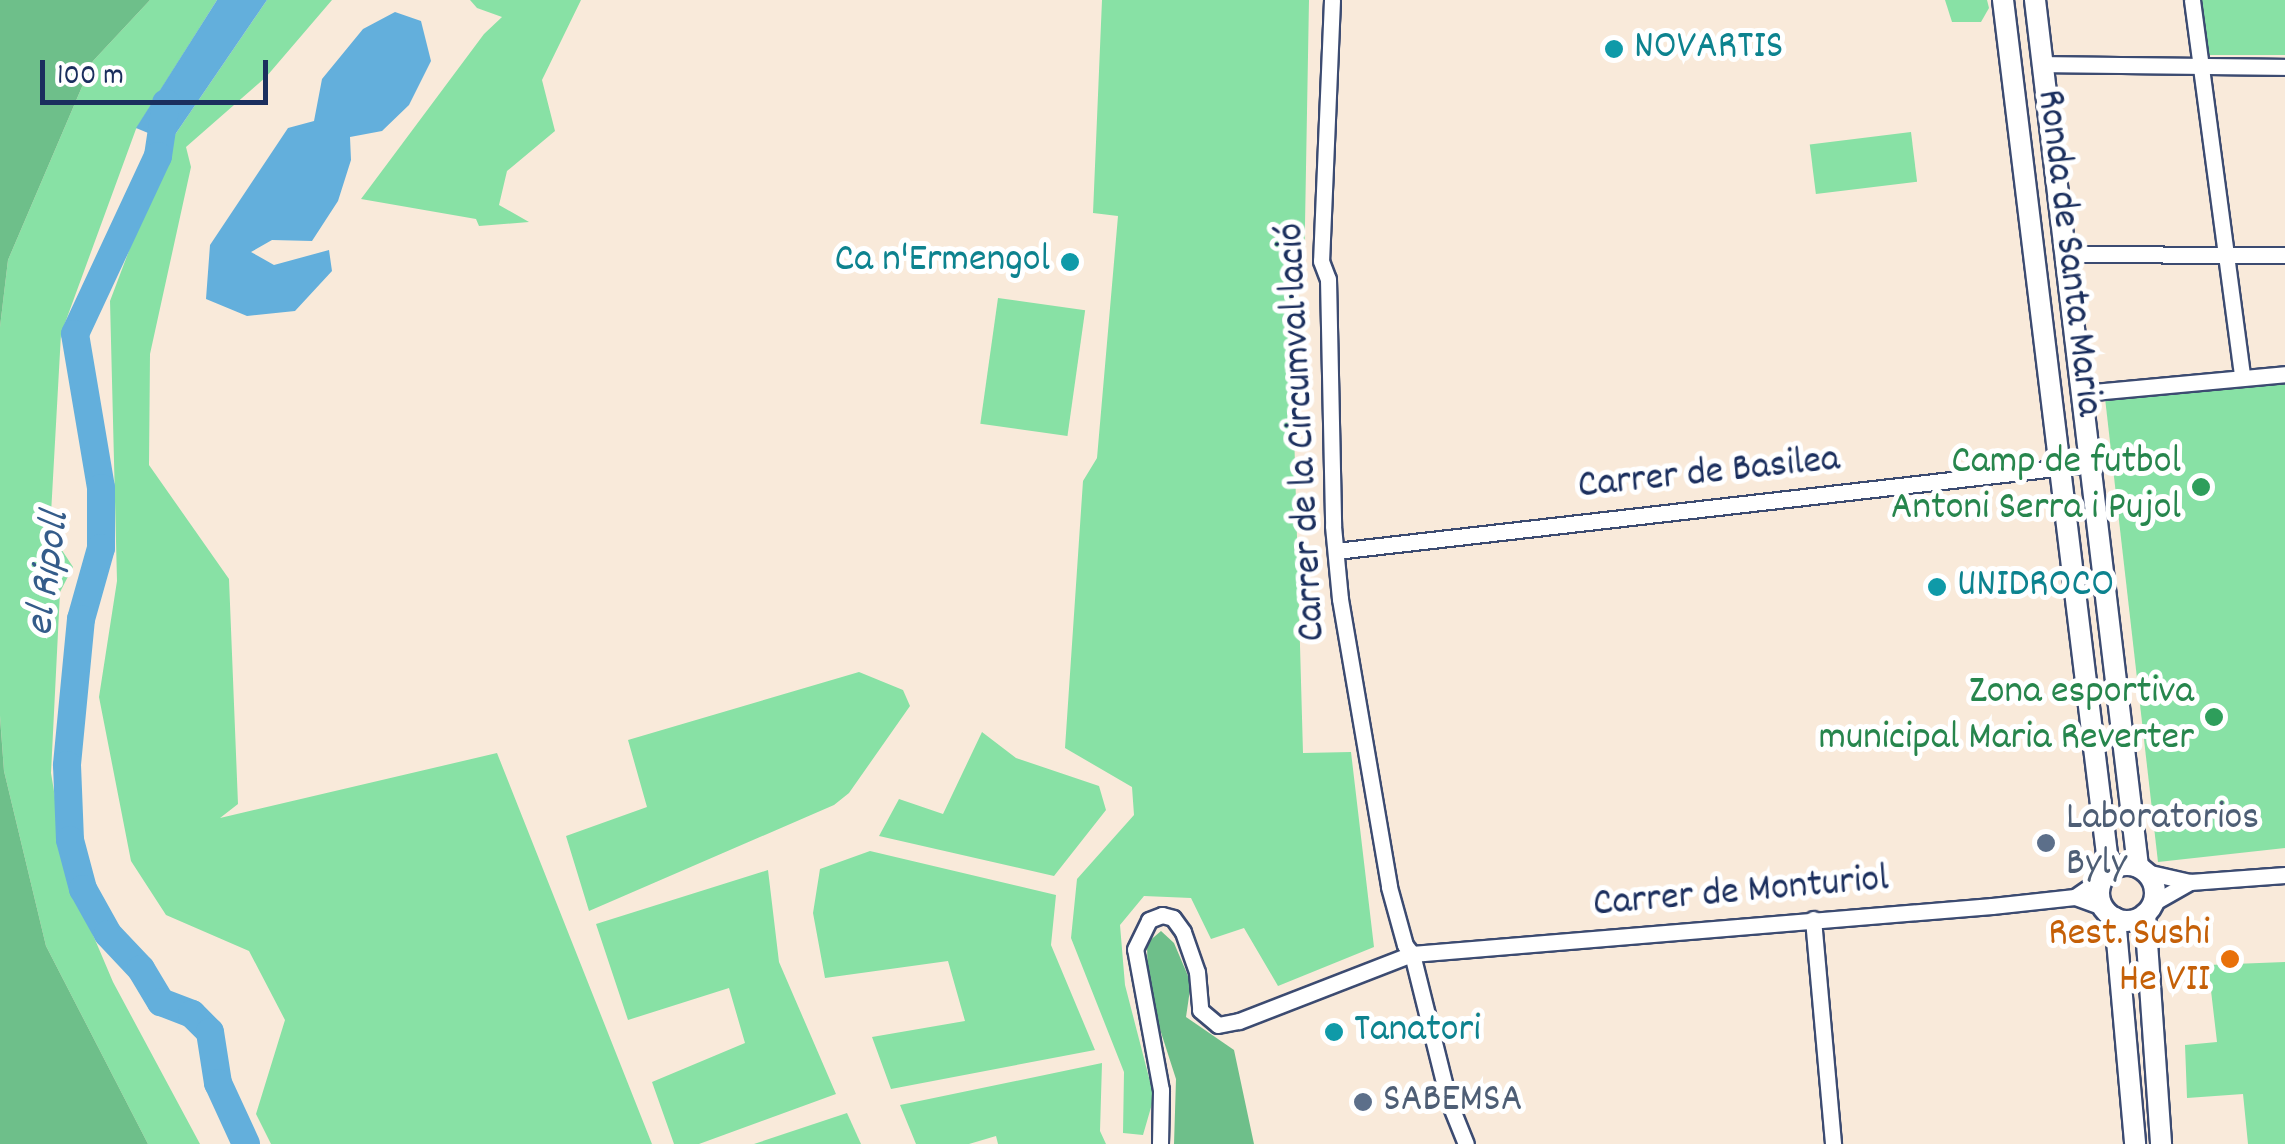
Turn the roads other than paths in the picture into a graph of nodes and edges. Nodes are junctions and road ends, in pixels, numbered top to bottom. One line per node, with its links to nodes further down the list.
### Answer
1 (1332, 0): 16 (street, Carrer de la Circumval·lació)
2 (2003, 0): 15 (street, Ronda de Santa Maria)
3 (2035, 0): 5 (street, Ronda de Santa Maria)
4 (2192, 0): 6 (street)
5 (2042, 64): 6 (street); 8 (street, Ronda de Santa Maria)
6 (2201, 66): 7 (street); 9 (street)
7 (2285, 68)
8 (2065, 254): 9 (street); 13 (street, Ronda de Santa Maria)
9 (2226, 255): 10 (street); 12 (street)
10 (2285, 255)
11 (2285, 374): 12 (street)
12 (2242, 376): 13 (street)
13 (2082, 392): 14 (street, Ronda de Santa Maria)
14 (2090, 464): 15 (street, Carrer de Basilea); 17 (street, Ronda de Santa Maria)
15 (2059, 468): 16 (street, Carrer de Basilea); 19 (street, Ronda de Santa Maria)
16 (1336, 551): 25 (street, Carrer de la Circumval·lació)
17 (2142, 870): 19 (street); 20 (street); 22 (street)
18 (2285, 874): 20 (street)
19 (2106, 875): 21 (street, Carrer de Monturiol); 23 (street)
20 (2190, 882): 22 (street)
21 (2074, 897): 23 (street, Carrer de Monturiol); 24 (street, Carrer de Monturiol)
22 (2149, 908): 23 (street); 30 (street)
23 (2109, 913): 29 (street)
24 (1813, 920): 25 (street, Carrer de Monturiol); 28 (street)
25 (1412, 954): 26 (street, Carrer de Monturiol); 27 (street, Carrer de la Circumval·lació)
26 (1160, 1144)
27 (1466, 1144)
28 (1833, 1144)
29 (2136, 1144)
30 (2161, 1144)

